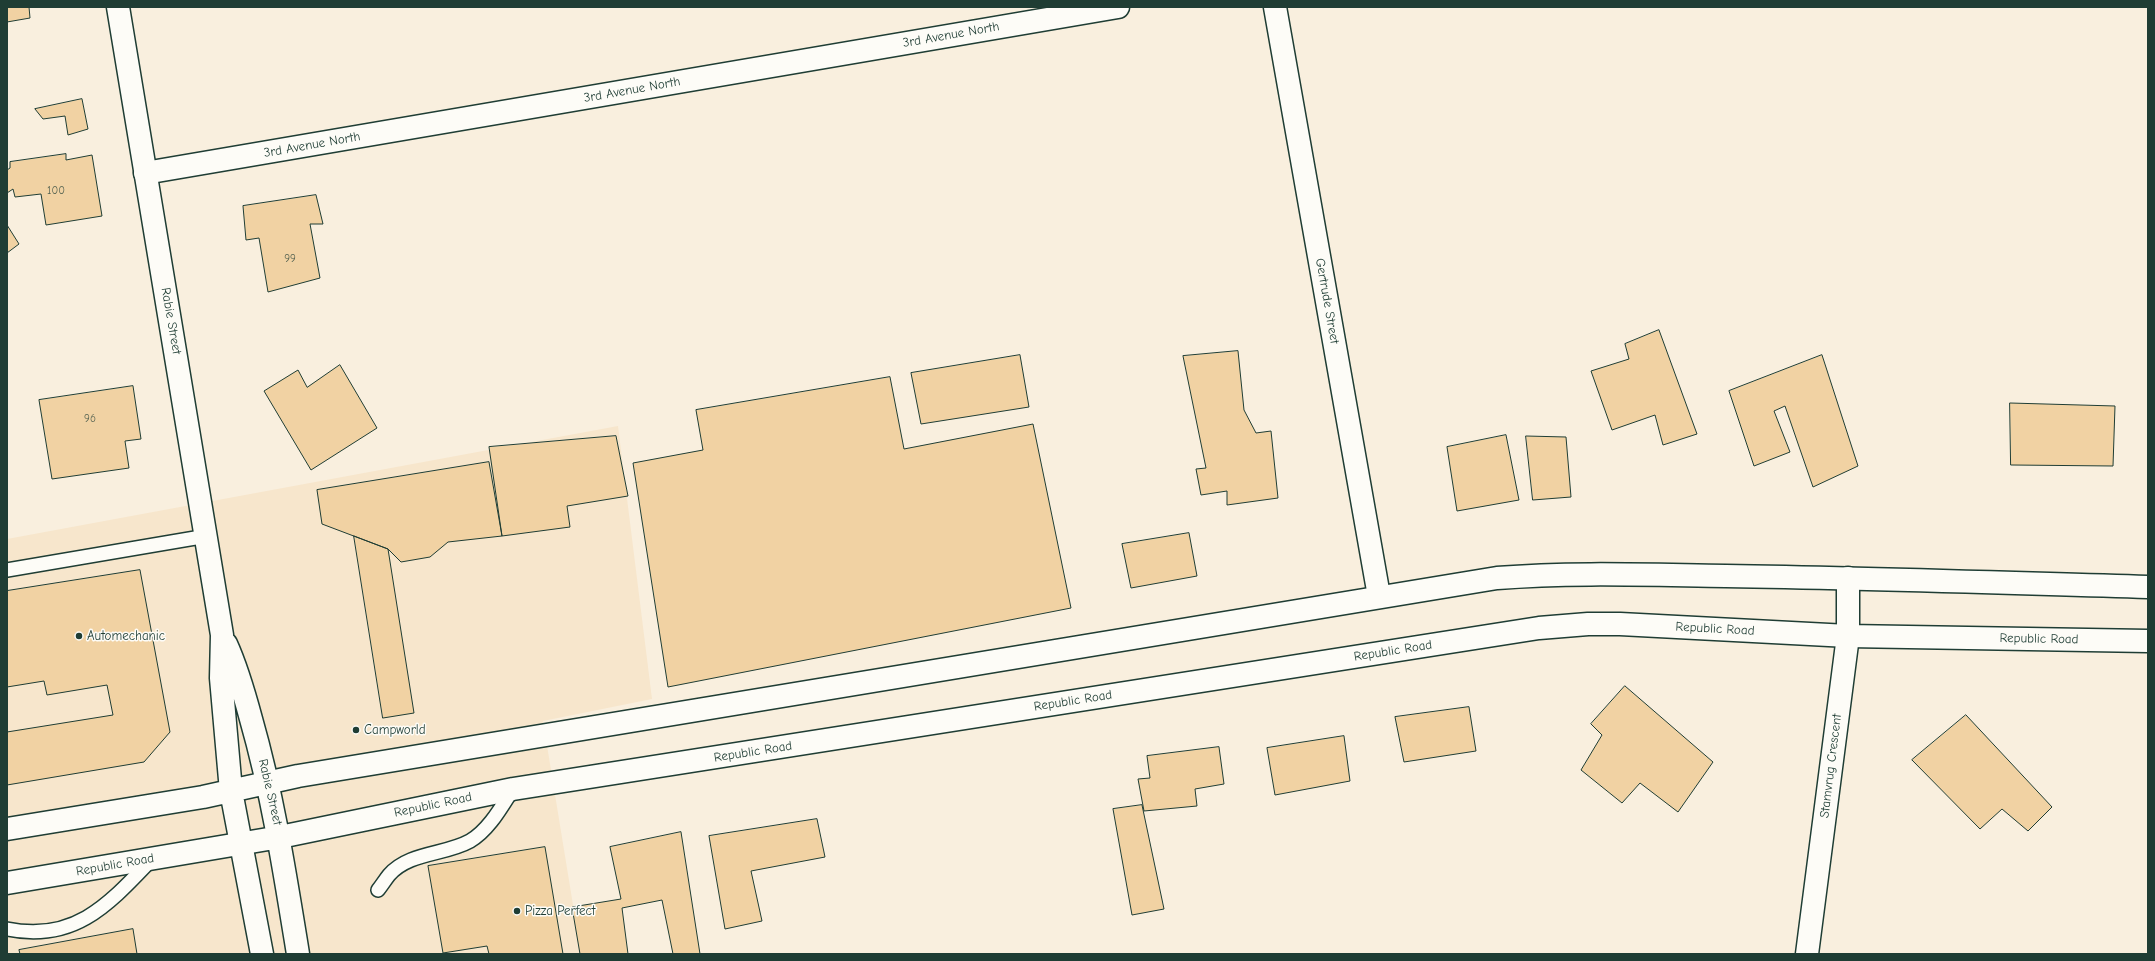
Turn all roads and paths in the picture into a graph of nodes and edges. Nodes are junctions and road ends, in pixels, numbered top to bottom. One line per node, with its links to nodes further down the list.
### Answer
1 (118, 7): 4 (main road, Rabie Street)
2 (1118, 7): 4 (main road, 3rd Avenue North)
3 (1275, 7): 9 (main road, Gertrude Street)
4 (146, 173): 5 (main road, Rabie Street)
5 (207, 536): 6 (lane); 10 (main road, Rabie Street)
6 (7, 570)
7 (1848, 578): 8 (main road); 9 (main road); 11 (main road, Stamvrug Crescent)
8 (2148, 587)
9 (1378, 596): 13 (main road)
10 (222, 635): 13 (main road, Rabie Street); 15 (main road, Rabie Street)
11 (1848, 636): 12 (main road, Republic Road); 14 (main road, Republic Road); 25 (main road, Stamvrug Crescent)
12 (2148, 641)
13 (269, 783): 15 (main road); 17 (main road, Rabie Street)
14 (513, 788): 17 (main road, Republic Road); 21 (lane)
15 (230, 791): 16 (main road); 18 (main road, Rabie Street)
16 (7, 829)
17 (280, 837): 18 (main road, Republic Road); 24 (main road, Rabie Street)
18 (241, 844): 19 (main road, Republic Road); 23 (main road, Rabie Street)
19 (152, 859): 20 (main road, Republic Road); 22 (lane)
20 (7, 883)
21 (378, 890)
22 (7, 929)
23 (262, 954)
24 (298, 954)
25 (1807, 954)

